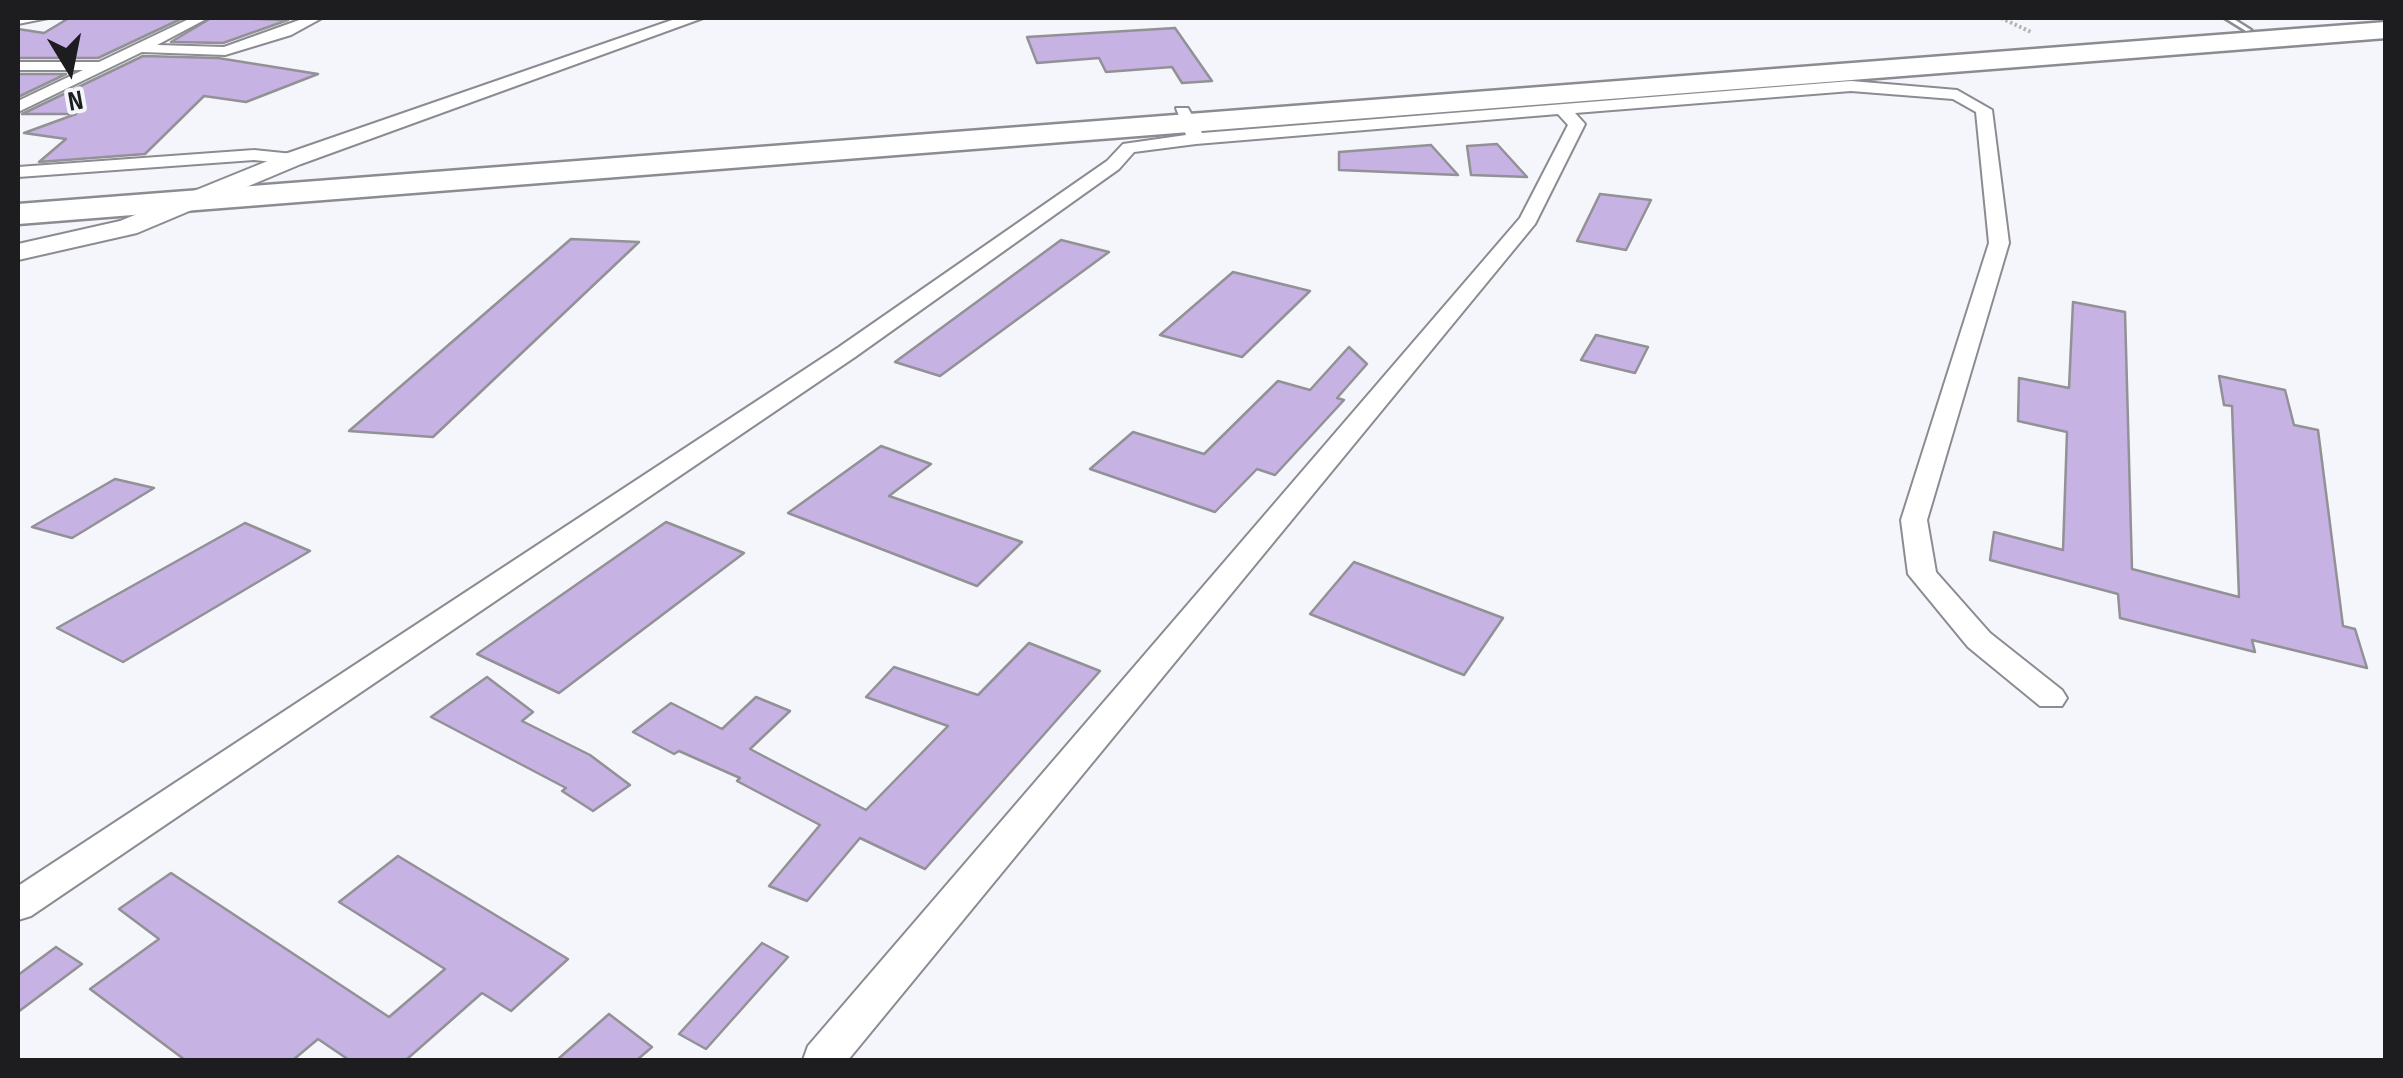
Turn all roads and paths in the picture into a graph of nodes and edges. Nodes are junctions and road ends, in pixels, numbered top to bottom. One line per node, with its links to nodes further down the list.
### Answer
1 (41, 18): 6 (street)
2 (201, 18): 9 (street)
3 (315, 18): 9 (street)
4 (694, 18): 15 (street)
5 (2386, 18): 7 (highway)
6 (18, 20)
7 (2238, 24): 14 (highway)
8 (2386, 30): 14 (highway)
9 (143, 49): 10 (street)
10 (105, 65): 11 (street); 12 (street)
11 (18, 66)
12 (18, 108)
13 (1562, 110): 14 (street); 22 (street); 24 (street)
14 (1189, 125): 17 (highway); 19 (highway); 23 (street)
15 (294, 159): 16 (street); 17 (street)
16 (18, 172)
17 (248, 181): 18 (highway); 19 (street)
18 (18, 198)
19 (192, 201): 20 (highway); 21 (street)
20 (18, 214)
21 (18, 252)
22 (2050, 698)
23 (18, 905)
24 (824, 1060)

